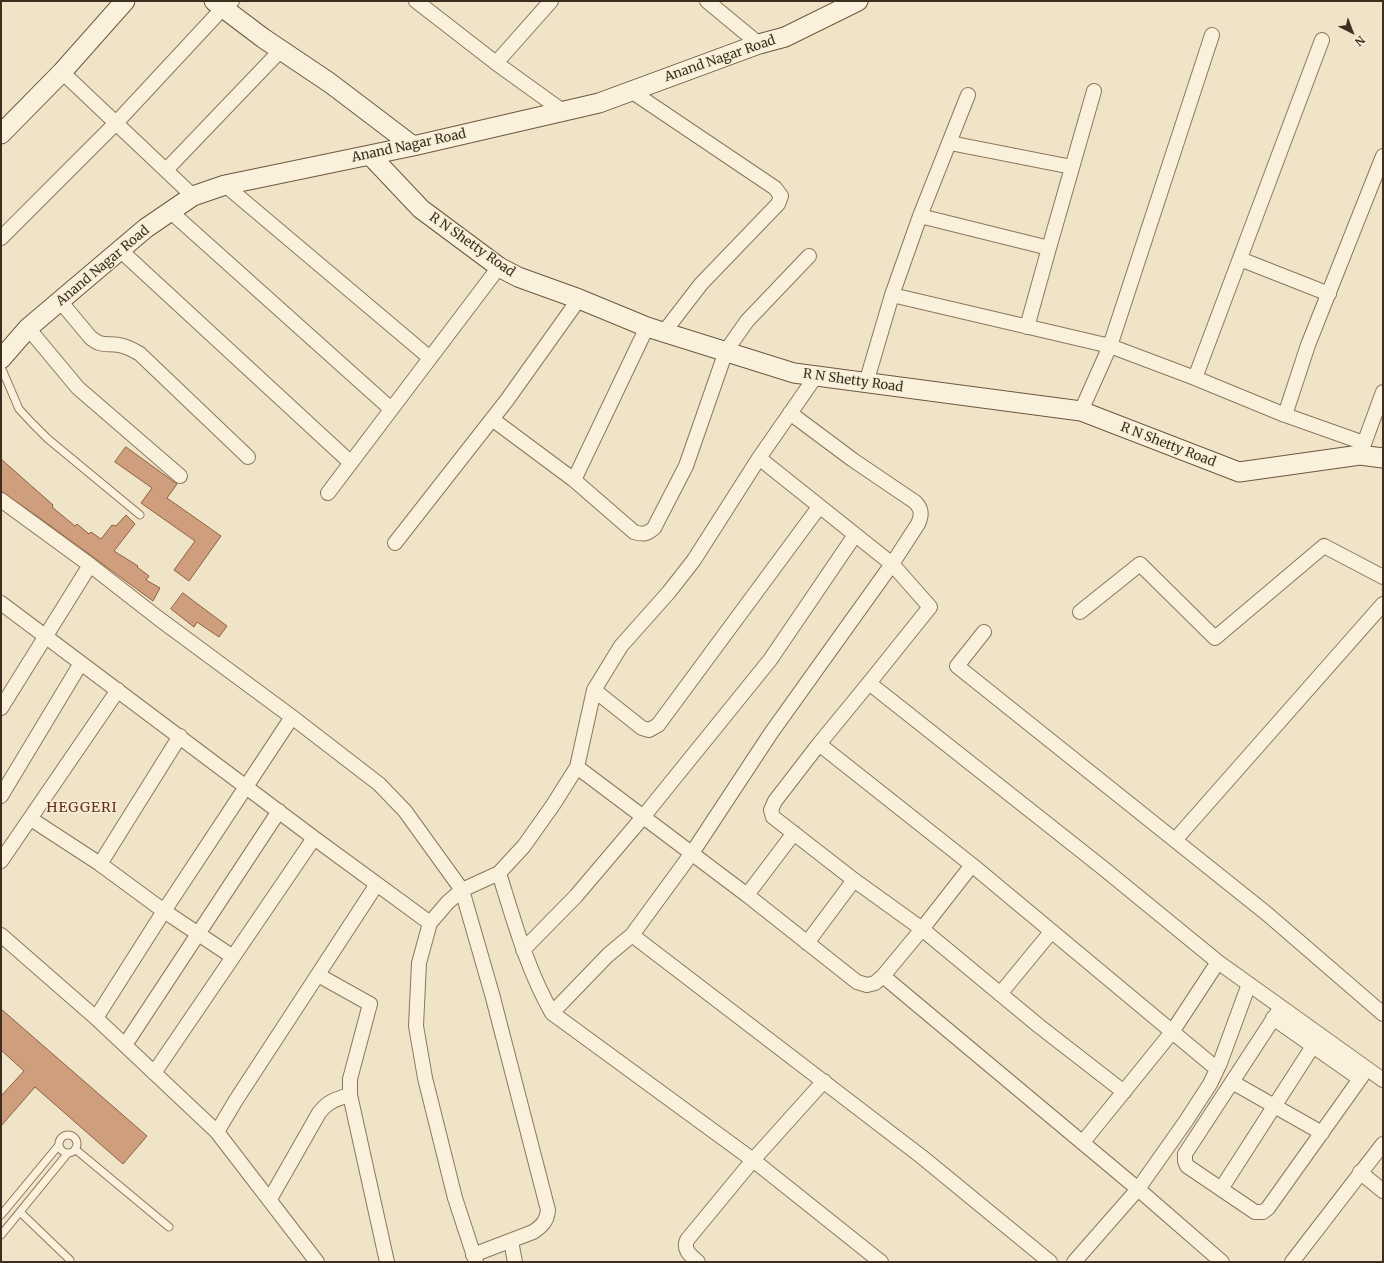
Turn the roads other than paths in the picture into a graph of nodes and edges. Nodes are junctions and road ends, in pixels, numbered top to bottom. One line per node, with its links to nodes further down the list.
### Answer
1 (125, 1): 12 (street)
2 (416, 1): 11 (street)
3 (551, 1): 11 (street)
4 (707, 1): 9 (street)
5 (858, 1): 9 (street, Anand Nagar Road)
6 (223, 3): 10 (street); 17 (street)
7 (1212, 35): 42 (street)
8 (1322, 40): 33 (street)
9 (759, 44): 13 (street, Anand Nagar Road)
10 (281, 50): 20 (street); 24 (street)
11 (496, 63): 16 (street)
12 (62, 72): 17 (street); 18 (street)
13 (631, 91): 16 (street, Anand Nagar Road); 41 (street)
14 (1094, 91): 23 (street)
15 (968, 95): 19 (street)
16 (564, 112): 20 (street, Anand Nagar Road)
17 (116, 123): 24 (street); 29 (street)
18 (1, 134)
19 (950, 143): 23 (street); 28 (street)
20 (412, 146): 21 (street, Anand Nagar Road)
21 (370, 155): 25 (street, Anand Nagar Road); 34 (street, R N Shetty Road)
22 (1383, 156): 35 (street)
23 (1072, 167): 30 (street)
24 (166, 170): 26 (street)
25 (225, 185): 26 (street, Anand Nagar Road); 44 (street)
26 (193, 196): 27 (street, Anand Nagar Road)
27 (170, 212): 31 (street, Anand Nagar Road); 51 (street)
28 (920, 216): 30 (street); 36 (street)
29 (1, 238)
30 (1049, 248): 39 (street)
31 (120, 250): 38 (street, Anand Nagar Road); 60 (street)
32 (809, 256): 43 (street)
33 (1240, 259): 35 (street); 48 (street)
34 (499, 266): 37 (street, R N Shetty Road); 44 (street)
35 (1328, 294): 54 (street)
36 (892, 295): 39 (street); 49 (street)
37 (579, 299): 41 (street, R N Shetty Road); 55 (street)
38 (60, 301): 40 (street, Anand Nagar Road); 57 (street)
39 (1027, 327): 42 (street)
40 (28, 328): 45 (street, Anand Nagar Road); 61 (street)
41 (656, 329): 43 (street, R N Shetty Road); 62 (street)
42 (1110, 346): 48 (street); 52 (street)
43 (726, 351): 47 (street, R N Shetty Road); 62 (street)
44 (430, 358): 51 (street)
45 (1, 359)
46 (1, 367): 66 (lane)
47 (816, 376): 49 (street, R N Shetty Road); 53 (street)
48 (1195, 378): 54 (street)
49 (866, 383): 52 (street, R N Shetty Road)
50 (1383, 392): 56 (street)
51 (391, 409): 60 (street)
52 (1081, 411): 56 (street, R N Shetty Road)
53 (790, 413): 58 (street); 69 (street)
54 (1286, 415): 56 (street)
55 (492, 419): 62 (street); 68 (street)
56 (1362, 449): 59 (street, R N Shetty Road)
57 (248, 458)
58 (759, 458): 65 (street); 80 (street)
59 (1383, 458)
60 (351, 463): 63 (street)
61 (180, 476)
62 (574, 480)
63 (328, 493)
64 (1, 500): 70 (street)
65 (819, 507): 67 (street); 80 (street)
66 (140, 515)
67 (855, 535): 69 (street); 89 (street)
68 (395, 543)
69 (892, 564): 78 (street); 94 (street)
70 (90, 565): 76 (street); 82 (street)
71 (1383, 577): 74 (street)
72 (1, 603): 76 (street)
73 (1383, 604): 93 (street)
74 (1080, 612)
75 (984, 632): 93 (street)
76 (46, 636): 77 (street); 81 (street)
77 (81, 663): 79 (street); 87 (street)
78 (869, 683): 84 (street); 113 (street)
79 (118, 690): 83 (street); 90 (street)
80 (594, 690): 85 (street)
81 (1, 708)
82 (292, 717): 86 (street); 101 (street)
83 (180, 736): 86 (street); 96 (street)
84 (819, 744): 91 (street); 97 (street)
85 (577, 767): 89 (street); 98 (street)
86 (246, 786): 88 (street); 103 (street)
87 (1, 796)
88 (279, 811): 92 (street); 107 (street)
89 (644, 817): 94 (street); 111 (street)
90 (31, 819): 95 (street); 96 (street)
91 (794, 833): 99 (street); 102 (street)
92 (314, 838): 100 (street); 112 (street)
93 (1175, 840): 120 (street)
94 (692, 854): 102 (street); 109 (street)
95 (1, 861)
96 (100, 864): 103 (street)
97 (972, 865): 105 (street); 106 (street)
98 (496, 875): 101 (street); 111 (street)
99 (854, 880): 105 (street); 110 (street)
100 (376, 884): 104 (street); 114 (street)
101 (467, 888): 104 (street); 151 (street)
102 (747, 895): 110 (street)
103 (164, 911): 107 (street); 121 (street)
104 (430, 923): 152 (street)
105 (922, 929): 115 (street); 117 (street)
106 (1051, 932): 117 (street); 122 (street)
107 (199, 934): 112 (street); 123 (street)
108 (1, 935): 121 (street)
109 (632, 935): 119 (street); 129 (street)
110 (807, 943): 115 (street)
111 (523, 950): 119 (street)
112 (233, 957): 126 (street)
113 (1218, 962): 116 (street); 122 (street)
114 (318, 975): 132 (street); 134 (street)
115 (883, 976): 136 (street)
116 (1249, 984): 118 (street); 125 (street)
117 (1000, 994): 131 (street)
118 (1277, 1012): 124 (street); 127 (street); 130 (street)
119 (552, 1013): 141 (street)
120 (1383, 1014)
121 (96, 1018): 123 (street)
122 (1172, 1032): 125 (street); 131 (street)
123 (125, 1045): 126 (street)
124 (1313, 1046): 127 (street); 133 (street)
125 (1217, 1069): 144 (street)
126 (154, 1073): 134 (street)
127 (1364, 1074): 128 (street); 135 (street)
128 (1383, 1080)
129 (824, 1081): 141 (street); 159 (street)
130 (1232, 1082): 133 (street); 143 (street)
131 (1124, 1092): 136 (street)
132 (350, 1095): 146 (street); 155 (street)
133 (1274, 1106): 135 (street); 143 (street)
134 (217, 1132): 146 (street)
135 (1322, 1134): 143 (street)
136 (1083, 1142): 144 (street)
137 (1383, 1144): 142 (street)
138 (59, 1145): 139 (lane); 140 (lane); 148 (lane)
139 (75, 1149): 140 (lane); 149 (lane)
140 (68, 1154): 147 (lane)
141 (753, 1160): 157 (street); 158 (street)
142 (1360, 1172): 145 (street); 162 (street)
143 (1221, 1188)
144 (1138, 1189): 160 (street); 161 (street)
145 (1383, 1191)
146 (270, 1199): 154 (street)
147 (20, 1212): 150 (lane); 153 (lane)
148 (1, 1215)
149 (169, 1227)
150 (1, 1235)
151 (511, 1241): 152 (street); 156 (street)
152 (475, 1259)
153 (70, 1260)
154 (317, 1262)
155 (387, 1262)
156 (515, 1262)
157 (698, 1262)
158 (881, 1262)
159 (1050, 1262)
160 (1074, 1262)
161 (1222, 1262)
162 (1292, 1262)

